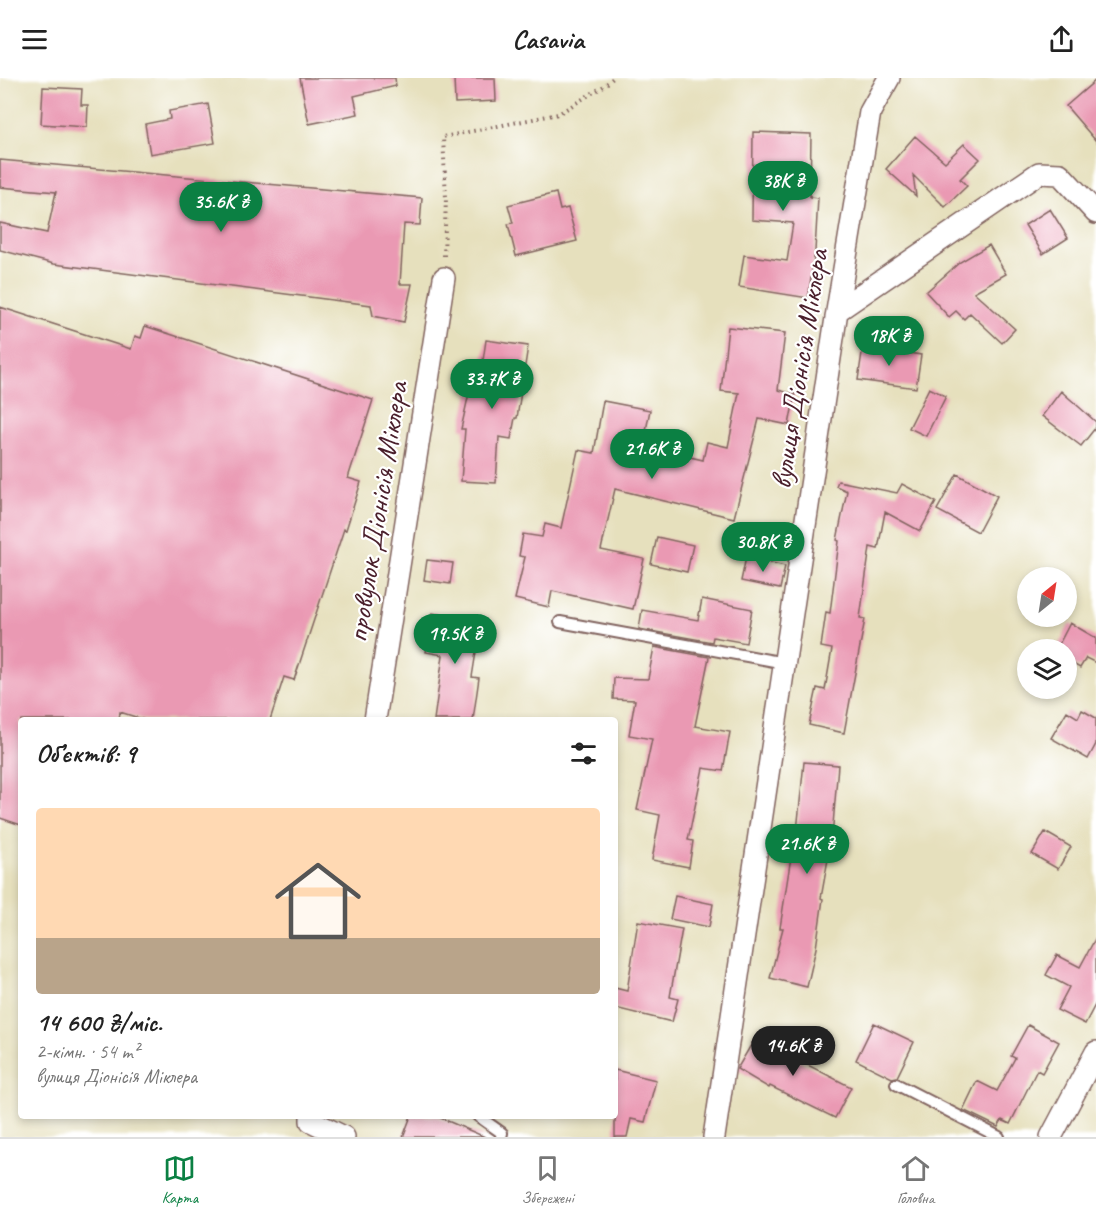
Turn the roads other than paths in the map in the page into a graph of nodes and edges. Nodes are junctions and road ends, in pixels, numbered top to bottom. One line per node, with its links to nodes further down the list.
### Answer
1 (889, 78): 4 (street, вулиця Діонісія Міклера)
2 (1096, 213): 4 (street)
3 (444, 278): 7 (street, провулок Діонісія Міклера)
4 (837, 311): 6 (street, вулиця Діонісія Міклера)
5 (560, 622): 6 (lane)
6 (785, 663): 14 (street, вулиця Діонісія Міклера)
7 (375, 717)
8 (1096, 1053): 16 (street)
9 (896, 1084): 15 (lane)
10 (311, 1119): 12 (street)
11 (482, 1119): 13 (lane)
12 (344, 1137)
13 (501, 1137)
14 (714, 1137)
15 (999, 1137)
16 (1051, 1137)

